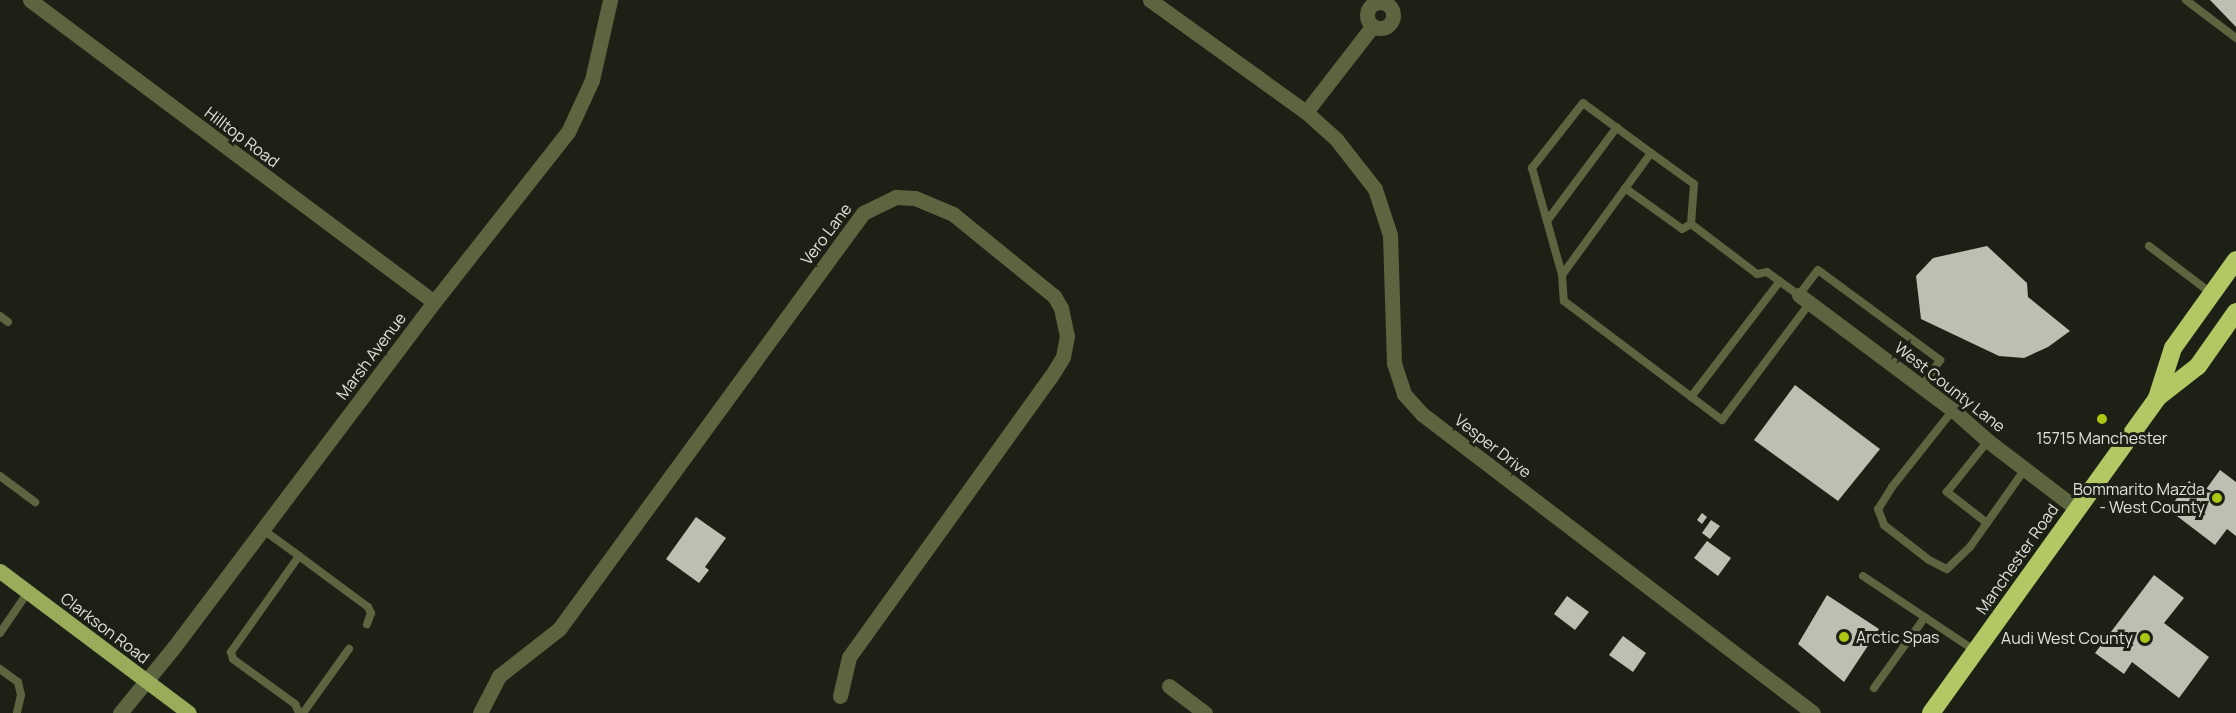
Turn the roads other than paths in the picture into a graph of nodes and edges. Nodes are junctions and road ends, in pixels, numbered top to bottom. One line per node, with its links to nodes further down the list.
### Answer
1 (30, 0): 19 (street, Hilltop Road)
2 (610, 0): 19 (street, Marsh Avenue)
3 (1150, 0): 7 (street, Vesper Drive)
4 (2186, 0): 6 (lane)
5 (1372, 27): 7 (street)
6 (2236, 38)
7 (1306, 112): 54 (street, Vesper Drive)
8 (1617, 127): 9 (lane); 11 (lane); 11 (lane)
9 (1651, 153): 10 (lane); 12 (lane)
10 (1625, 188): 12 (lane); 15 (lane)
11 (1547, 221): 15 (lane)
12 (1691, 224): 16 (lane)
13 (2149, 246): 17 (lane)
14 (2236, 260): 17 (highway, Manchester Road)
15 (1562, 275): 24 (lane)
16 (1780, 280): 18 (lane); 24 (lane)
17 (2212, 293): 25 (highway, Manchester Road)
18 (1805, 298): 23 (street, West County Lane); 23 (lane); 24 (lane)
19 (434, 302): 33 (street, Marsh Avenue)
20 (2236, 312): 25 (highway, Manchester Road)
21 (0, 316): 22 (lane)
22 (8, 322)
23 (1922, 387): 26 (street, West County Lane)
24 (1691, 397)
25 (2157, 398): 31 (highway, Manchester Road)
26 (1953, 410): 27 (street, West County Lane); 32 (lane)
27 (1988, 441): 28 (street, West County Lane); 32 (lane)
28 (2025, 469): 31 (street, West County Lane); 32 (lane)
29 (0, 476): 30 (lane)
30 (35, 502)
31 (2077, 509): 42 (highway, Manchester Road)
32 (1987, 523)
33 (262, 529): 34 (lane); 44 (street, Marsh Avenue)
34 (299, 556): 39 (lane); 51 (lane)
35 (0, 571): 37 (main road, Clarkson Road)
36 (1863, 576): 38 (lane)
37 (28, 592): 40 (lane); 44 (main road, Clarkson Road)
38 (1925, 617): 42 (lane); 46 (lane)
39 (366, 624)
40 (0, 633)
41 (349, 649): 51 (lane)
42 (1976, 651): 55 (highway, Manchester Road)
43 (0, 669): 48 (lane)
44 (147, 681): 49 (street, Marsh Avenue); 50 (main road, Clarkson Road)
45 (1169, 686): 53 (street)
46 (1874, 688)
47 (840, 696): 52 (street, Vero Lane)
48 (17, 713)
49 (120, 713)
50 (189, 713)
51 (301, 713)
52 (480, 713)
53 (1205, 713)
54 (1813, 713)
55 (1931, 713)

